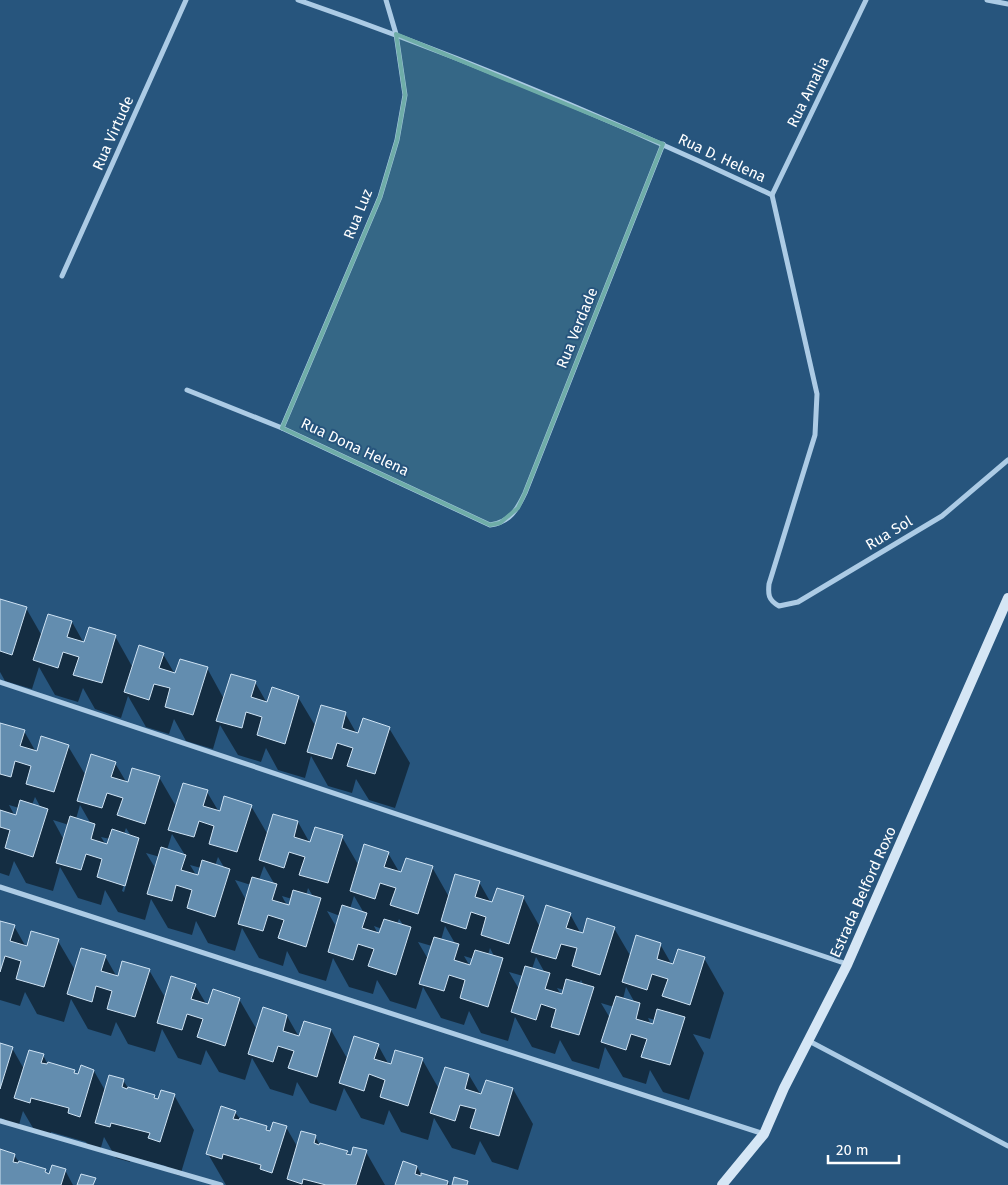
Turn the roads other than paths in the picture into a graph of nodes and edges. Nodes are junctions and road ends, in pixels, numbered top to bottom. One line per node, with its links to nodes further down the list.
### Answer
1 (186, 0): 10 (street, Rua Virtude)
2 (298, 0): 7 (street, Rua D. Helena)
3 (386, 0): 7 (street, Rua Luz)
4 (866, 0): 9 (street, Rua Amalia)
5 (987, 0): 6 (street)
6 (1008, 4)
7 (396, 34): 8 (street, Rua D. Helena); 12 (street, Rua Luz)
8 (662, 144): 9 (street, Rua D. Helena); 14 (street, Rua Verdade)
9 (772, 195): 16 (street, Rua D. Helena)
10 (62, 276)
11 (187, 390): 12 (street, Rua Dona Helena)
12 (282, 428): 14 (street, Rua Dona Helena)
13 (1008, 460): 16 (street, Rua Sol)
14 (509, 518)
15 (1008, 598): 19 (street, Estrada Belford Roxo)
16 (772, 602)
17 (0, 682): 19 (street)
18 (0, 887): 22 (street)
19 (847, 965): 20 (street, Estrada Belford Roxo)
20 (809, 1041): 22 (street, Estrada Belford Roxo); 23 (street)
21 (0, 1121): 24 (street)
22 (764, 1134): 25 (street, Estrada Belford Roxo)
23 (1008, 1146)
24 (221, 1185)
25 (722, 1185)

